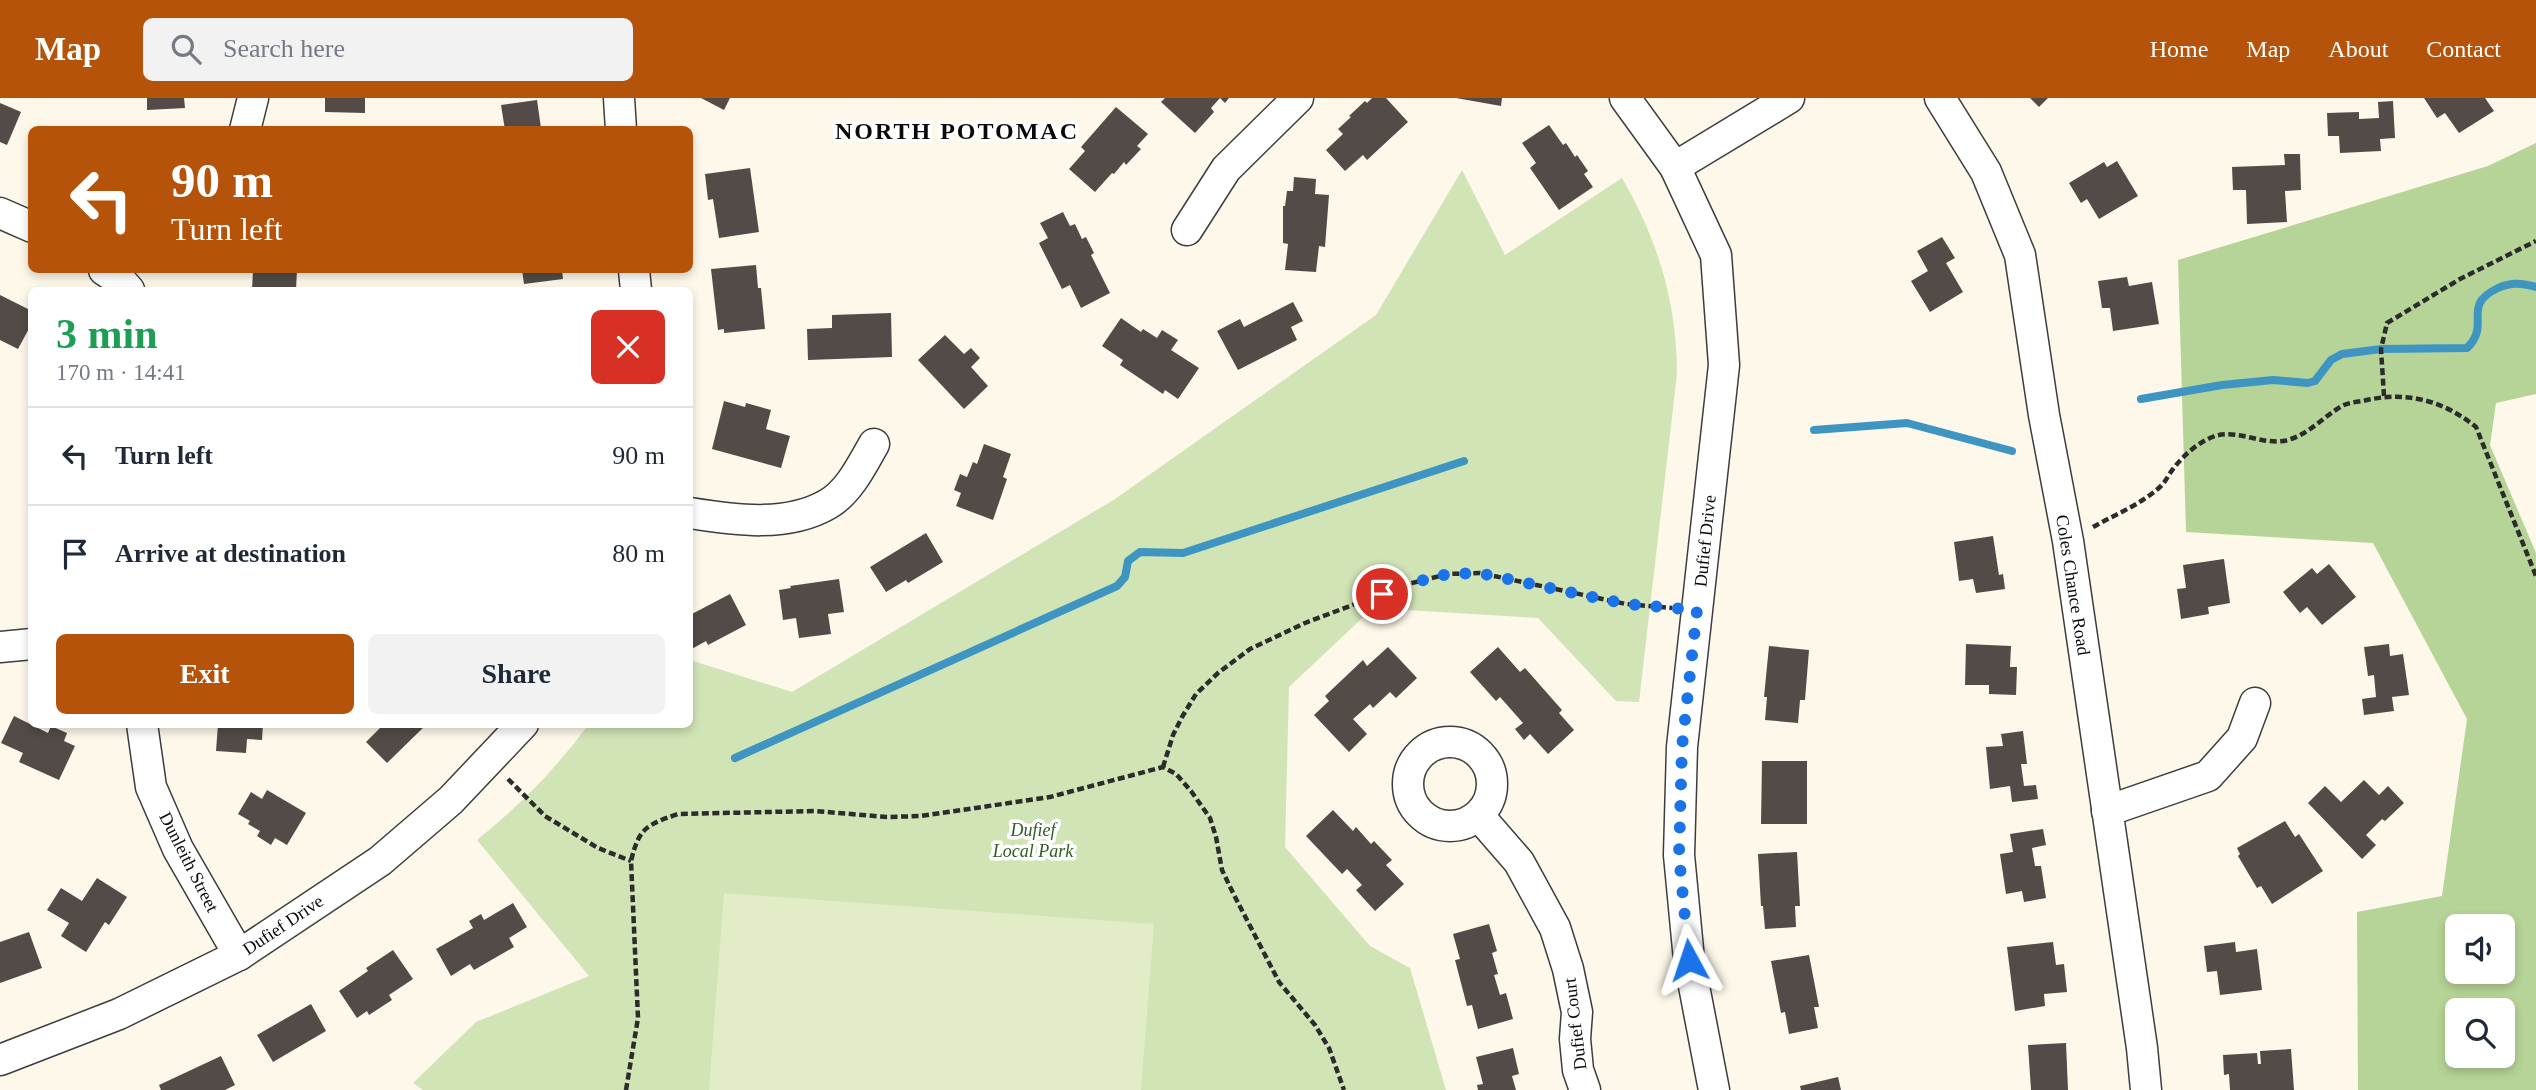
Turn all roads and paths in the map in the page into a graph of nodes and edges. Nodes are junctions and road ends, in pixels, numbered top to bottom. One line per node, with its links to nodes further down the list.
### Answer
1 (253, 98): 7 (street)
2 (619, 98): 8 (street)
3 (1298, 98): 12 (street)
4 (1625, 98): 9 (street, Dufief Drive)
5 (1789, 98): 9 (street)
6 (1940, 98): 27 (street, Coles Chance Road)
7 (247, 126)
8 (621, 126)
9 (1675, 167): 19 (street, Dufief Drive)
10 (0, 212): 11 (street)
11 (28, 225)
12 (1187, 230)
13 (2536, 241): 14 (path)
14 (2384, 396): 17 (path); 18 (path)
15 (874, 444): 16 (street)
16 (693, 513)
17 (2095, 526)
18 (2536, 576)
19 (1697, 610): 26 (path); 35 (street, Dufief Drive)
20 (28, 644): 21 (street)
21 (0, 647)
22 (2255, 703): 27 (street)
23 (143, 728): 30 (street, Dunleith Street)
24 (519, 728): 25 (street, Dufief Drive)
25 (490, 760): 29 (path); 30 (street, Dufief Drive)
26 (1163, 767): 29 (path); 33 (path)
27 (2107, 811): 36 (street, Coles Chance Road)
28 (1479, 816): 34 (street, Dufief Court)
29 (631, 861): 32 (path)
30 (239, 955): 31 (street, Dufief Drive)
31 (0, 1060)
32 (626, 1090)
33 (1344, 1090)
34 (1586, 1090)
35 (1714, 1090)
36 (2146, 1090)

